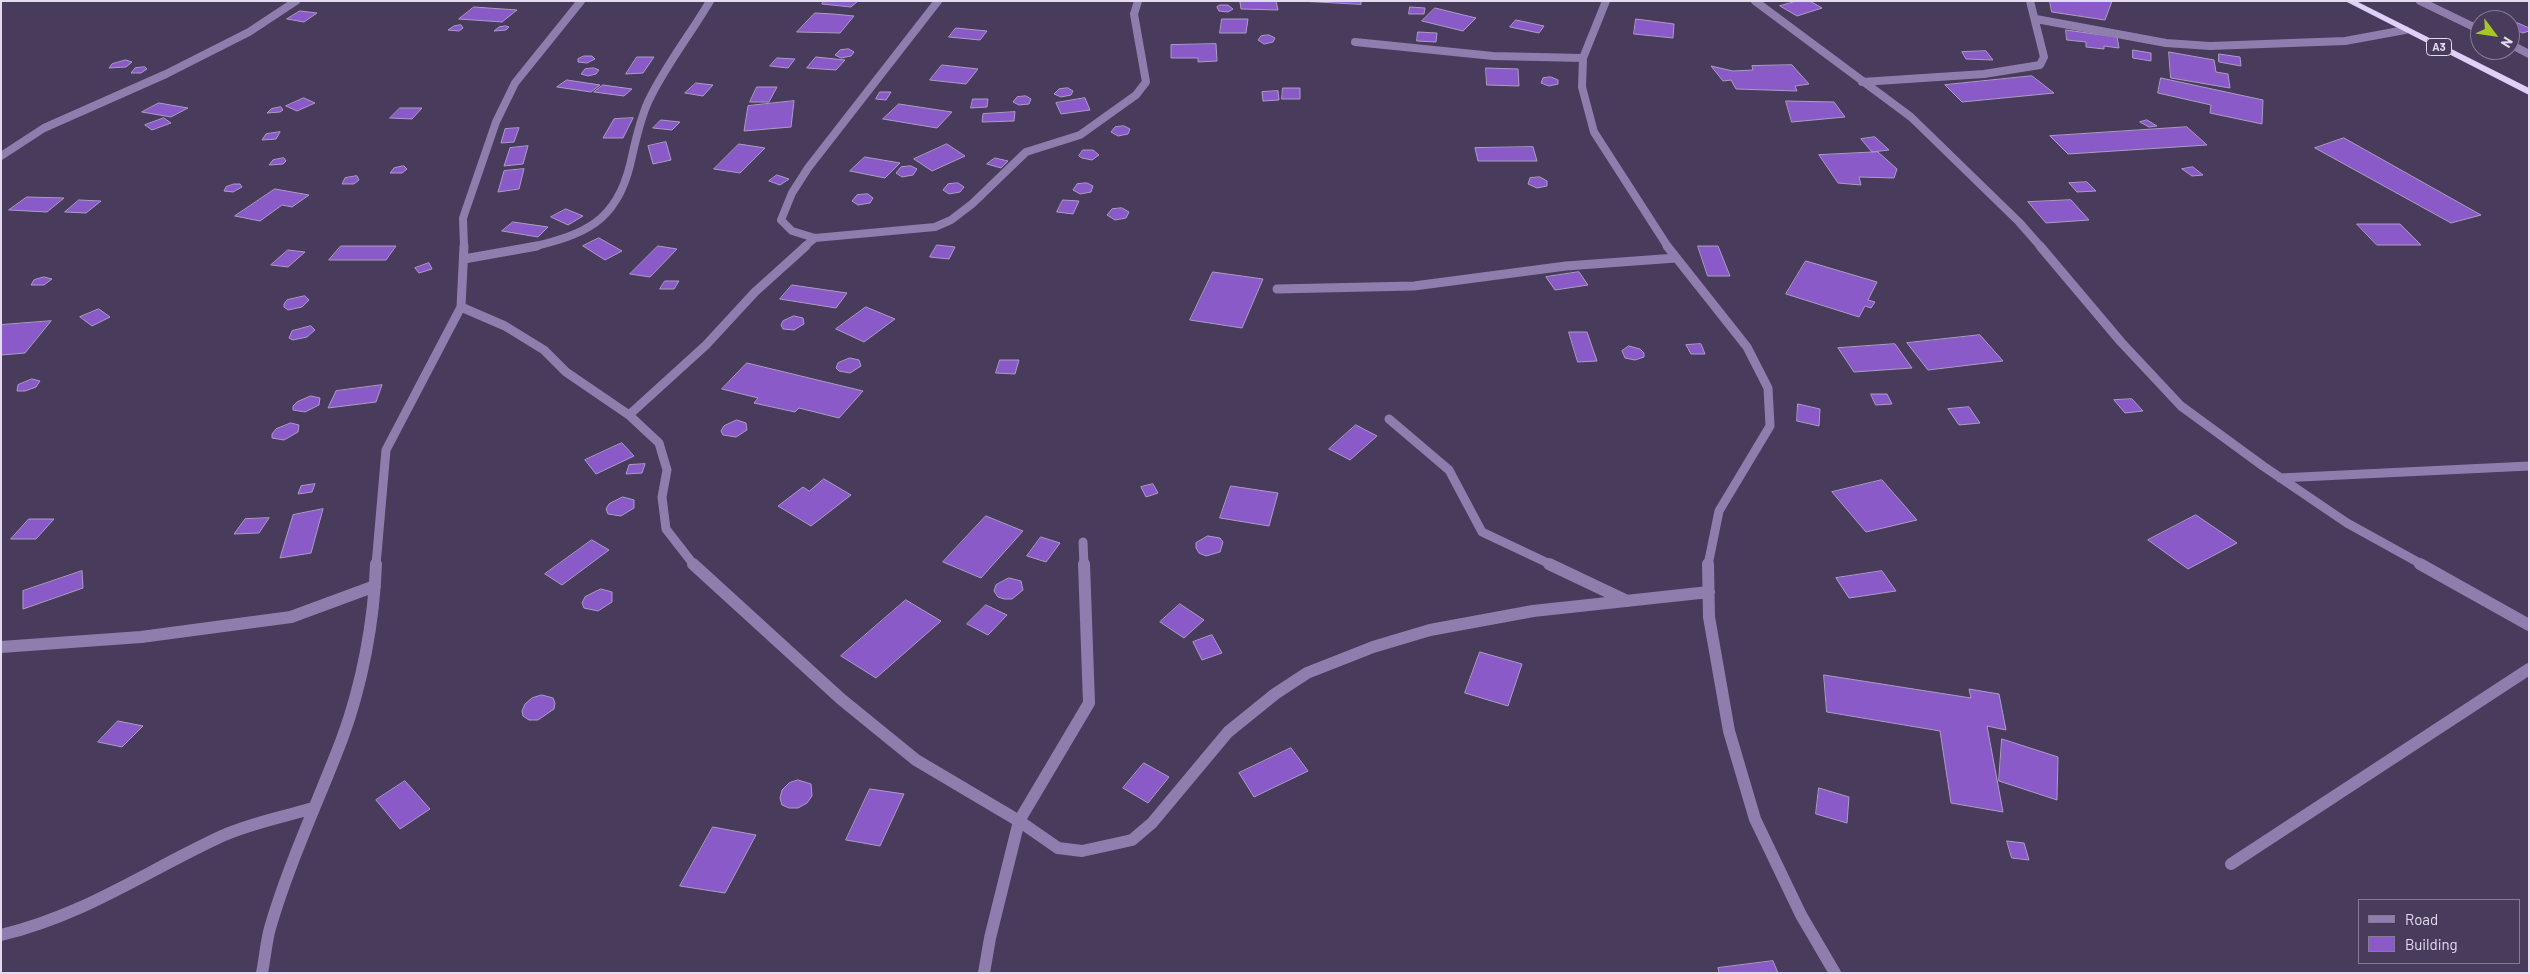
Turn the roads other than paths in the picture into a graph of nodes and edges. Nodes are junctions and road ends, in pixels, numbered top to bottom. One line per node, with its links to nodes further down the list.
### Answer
1 (296, 1): 18 (street)
2 (581, 1): 21 (street)
3 (710, 1): 21 (street)
4 (938, 1): 19 (street)
5 (1138, 1): 19 (street)
6 (1606, 1): 15 (street)
7 (1754, 1): 16 (street)
8 (2030, 1): 11 (street)
9 (2349, 1): 13 (highway, A3)
10 (2420, 1): 12 (street)
11 (2036, 19): 13 (street); 16 (street)
12 (2470, 25)
13 (2405, 30): 17 (highway, A3)
14 (1355, 42): 15 (street)
15 (1583, 58): 20 (street)
16 (1862, 82): 27 (street)
17 (2529, 92)
18 (1, 156)
19 (815, 238): 24 (street)
20 (1676, 258): 22 (street); 30 (street)
21 (464, 259): 23 (street)
22 (1277, 289)
23 (461, 307): 24 (street); 29 (street)
24 (629, 415): 36 (street)
25 (1389, 419): 31 (street)
26 (2529, 466): 27 (street)
27 (2280, 478): 32 (street)
28 (1083, 542): 36 (street)
29 (375, 586): 33 (street); 35 (street)
30 (1709, 592): 31 (street); 41 (street)
31 (1628, 601): 36 (street)
32 (2529, 624)
33 (1, 647)
34 (2529, 669): 37 (street)
35 (313, 808): 38 (street); 39 (street)
36 (1019, 821): 40 (street)
37 (2231, 864)
38 (1, 935)
39 (262, 973)
40 (984, 973)
41 (1835, 973)

